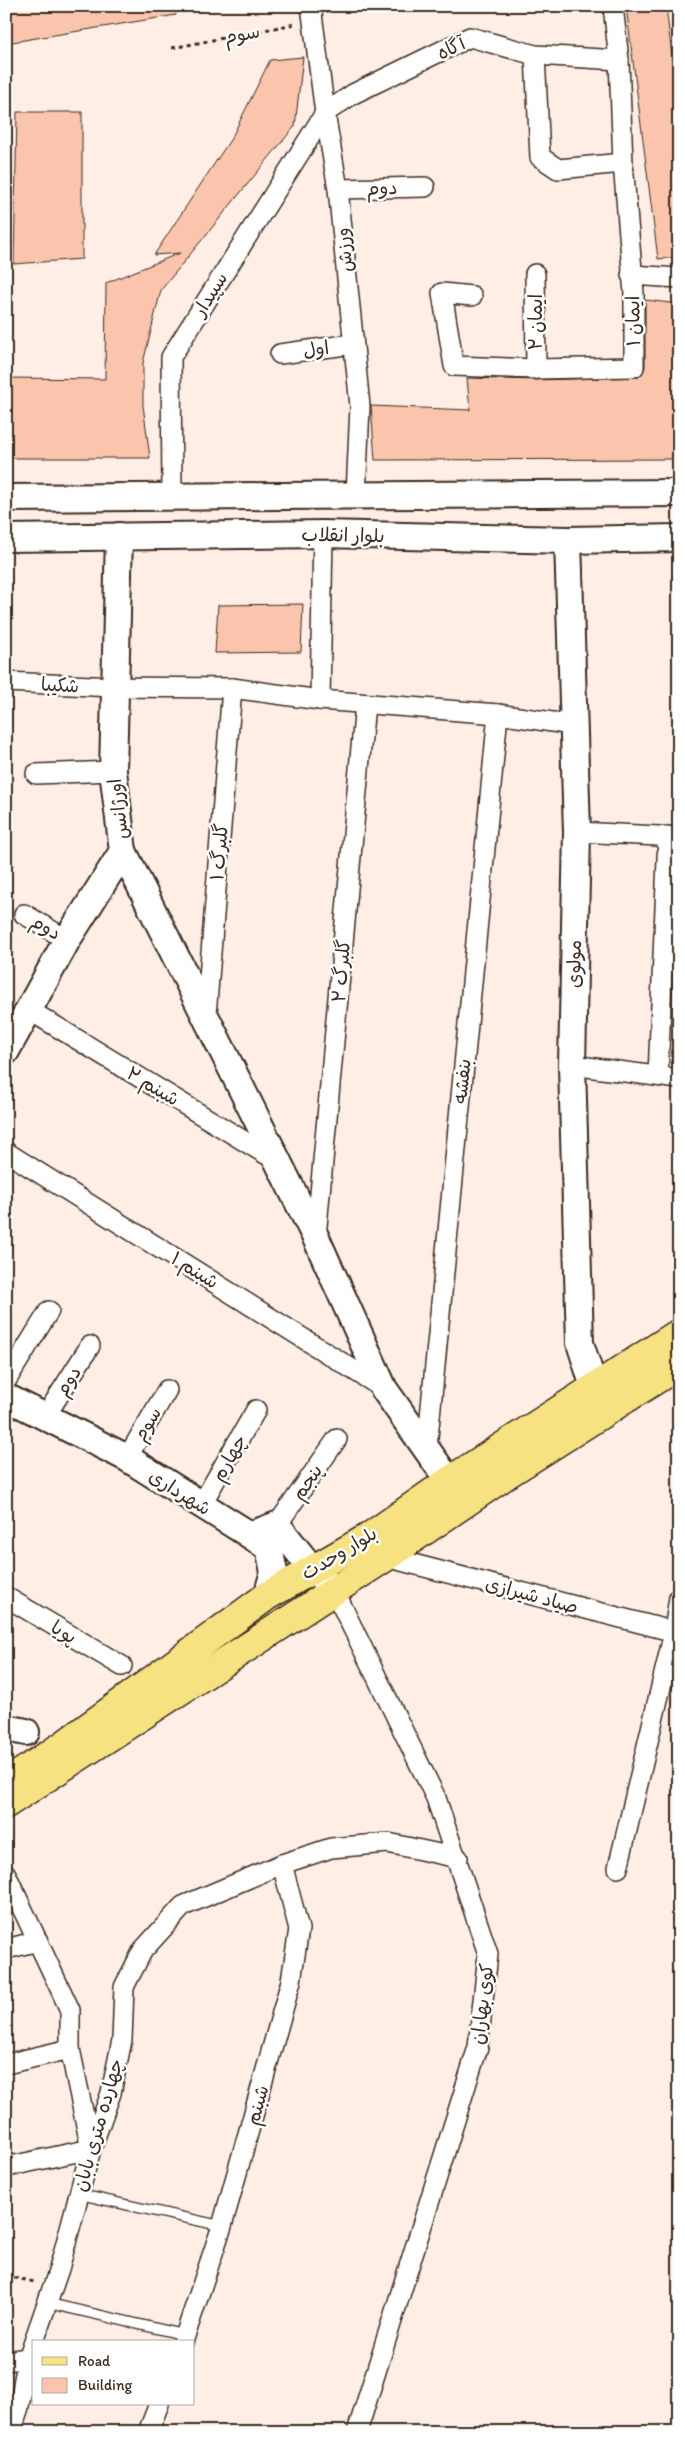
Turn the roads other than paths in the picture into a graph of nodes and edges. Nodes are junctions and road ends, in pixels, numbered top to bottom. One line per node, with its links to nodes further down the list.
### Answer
1 (613, 6): 4 (street, ایمان ۱)
2 (312, 13): 5 (street, ورزش)
3 (535, 55): 4 (street, آگاه); 5 (street, آگاه); 6 (street)
4 (619, 60): 6 (street, ایمان ۱)
5 (325, 113): 8 (street, ورزش); 18 (street, سپیدار)
6 (622, 163): 10 (street, ایمان ۱)
7 (426, 187): 8 (street, دوم)
8 (338, 189): 13 (street, ورزش)
9 (535, 274): 15 (street, ایمان ۲)
10 (631, 275): 11 (street); 15 (street, ایمان ۱)
11 (679, 278)
12 (472, 296): 15 (street)
13 (353, 344): 14 (street, اول); 17 (street, ورزش)
14 (280, 354)
15 (536, 369)
16 (679, 493): 17 (street, بلوار انقلاب)
17 (356, 495): 18 (street, بلوار انقلاب)
18 (172, 497): 19 (street, بلوار انقلاب)
19 (6, 498)
20 (324, 534): 21 (street, بلوار انقلاب); 24 (street, بلوار انقلاب); 28 (street)
21 (118, 536): 22 (street, بلوار انقلاب); 26 (street, اورژانس)
22 (6, 538)
23 (679, 538): 24 (street, بلوار انقلاب)
24 (568, 540): 31 (street, مولوی)
25 (6, 682): 26 (street, شکیبا)
26 (114, 687): 27 (street, شکیبا); 32 (street, اورژانس)
27 (232, 688): 28 (street, شکیبا); 40 (street, گلبرگ ۱)
28 (320, 700): 29 (street, شکیبا)
29 (365, 704): 30 (street, شکیبا); 47 (street, گلبرگ ۲)
30 (498, 714): 31 (street, شکیبا); 60 (street, بنفشه)
31 (573, 725): 34 (street, مولوی)
32 (113, 771): 33 (street); 36 (street, اورژانس)
33 (36, 774)
34 (577, 832): 35 (street); 42 (street, مولوی)
35 (674, 836): 43 (street)
36 (123, 851): 38 (street, اورژانس); 40 (street)
37 (24, 914): 38 (street, دوم)
38 (67, 940): 39 (street, اورژانس)
39 (28, 1010): 41 (street, اورژانس); 46 (street, شبنم ۲)
40 (206, 1016): 46 (street)
41 (8, 1045)
42 (572, 1065): 43 (street); 53 (street, مولوی)
43 (658, 1076): 44 (street)
44 (679, 1079)
45 (6, 1152): 54 (street, شبنم ۱)
46 (278, 1161): 47 (street)
47 (316, 1238): 54 (street)
48 (49, 1312): 52 (street)
49 (679, 1333): 53 (main road, بلوار وحدت)
50 (90, 1346): 58 (street, دوم)
51 (679, 1365): 66 (main road, بلوار وحدت)
52 (6, 1381)
53 (594, 1387): 62 (main road, بلوار وحدت)
54 (384, 1389): 60 (street)
55 (167, 1390): 61 (street, سوم)
56 (6, 1397): 58 (street, شهرداری)
57 (256, 1410): 63 (street, چهارم)
58 (45, 1417): 61 (street, شهرداری)
59 (337, 1439): 64 (street, پنجم)
60 (427, 1448): 62 (street)
61 (127, 1458): 63 (street, شهرداری)
62 (449, 1481): 67 (main road, بلوار وحدت)
63 (201, 1505): 65 (street, شهرداری)
64 (277, 1525): 65 (street); 67 (street)
65 (250, 1535): 69 (street, شهرداری)
66 (386, 1557): 68 (main road, بلوار وحدت); 72 (street, صیاد شیرازی)
67 (312, 1569): 68 (street); 69 (main road, بلوار وحدت)
68 (334, 1590): 75 (main road, بلوار وحدت); 76 (street, کوی بهاران)
69 (267, 1596): 74 (main road, بلوار وحدت)
70 (6, 1597): 73 (street, پویا)
71 (679, 1597): 72 (street)
72 (676, 1633): 78 (street)
73 (122, 1666)
74 (6, 1783)
75 (6, 1804)
76 (458, 1858): 77 (street, چهارده متری بابان); 97 (street, کوی بهاران)
77 (282, 1864): 84 (street, چهارده متری بابان); 87 (street, شبنم)
78 (618, 1868)
79 (6, 1874): 80 (street)
80 (38, 1941): 81 (street); 82 (street)
81 (6, 1949)
82 (70, 2049): 83 (street); 84 (street)
83 (6, 2064)
84 (91, 2148): 85 (street); 86 (street, چهارده متری بابان)
85 (6, 2167)
86 (78, 2194): 87 (lane); 88 (street, چهارده متری بابان)
87 (222, 2226): 89 (street, شبنم)
88 (46, 2303): 89 (lane); 90 (street, چهارده متری بابان)
89 (184, 2338)
90 (34, 2340)
91 (32, 2346): 92 (street, چهارده متری بابان)
92 (28, 2358): 93 (street); 95 (street, چهارده متری بابان)
93 (6, 2361)
94 (158, 2406): 96 (street)
95 (11, 2432)
96 (148, 2432)
97 (357, 2432)

